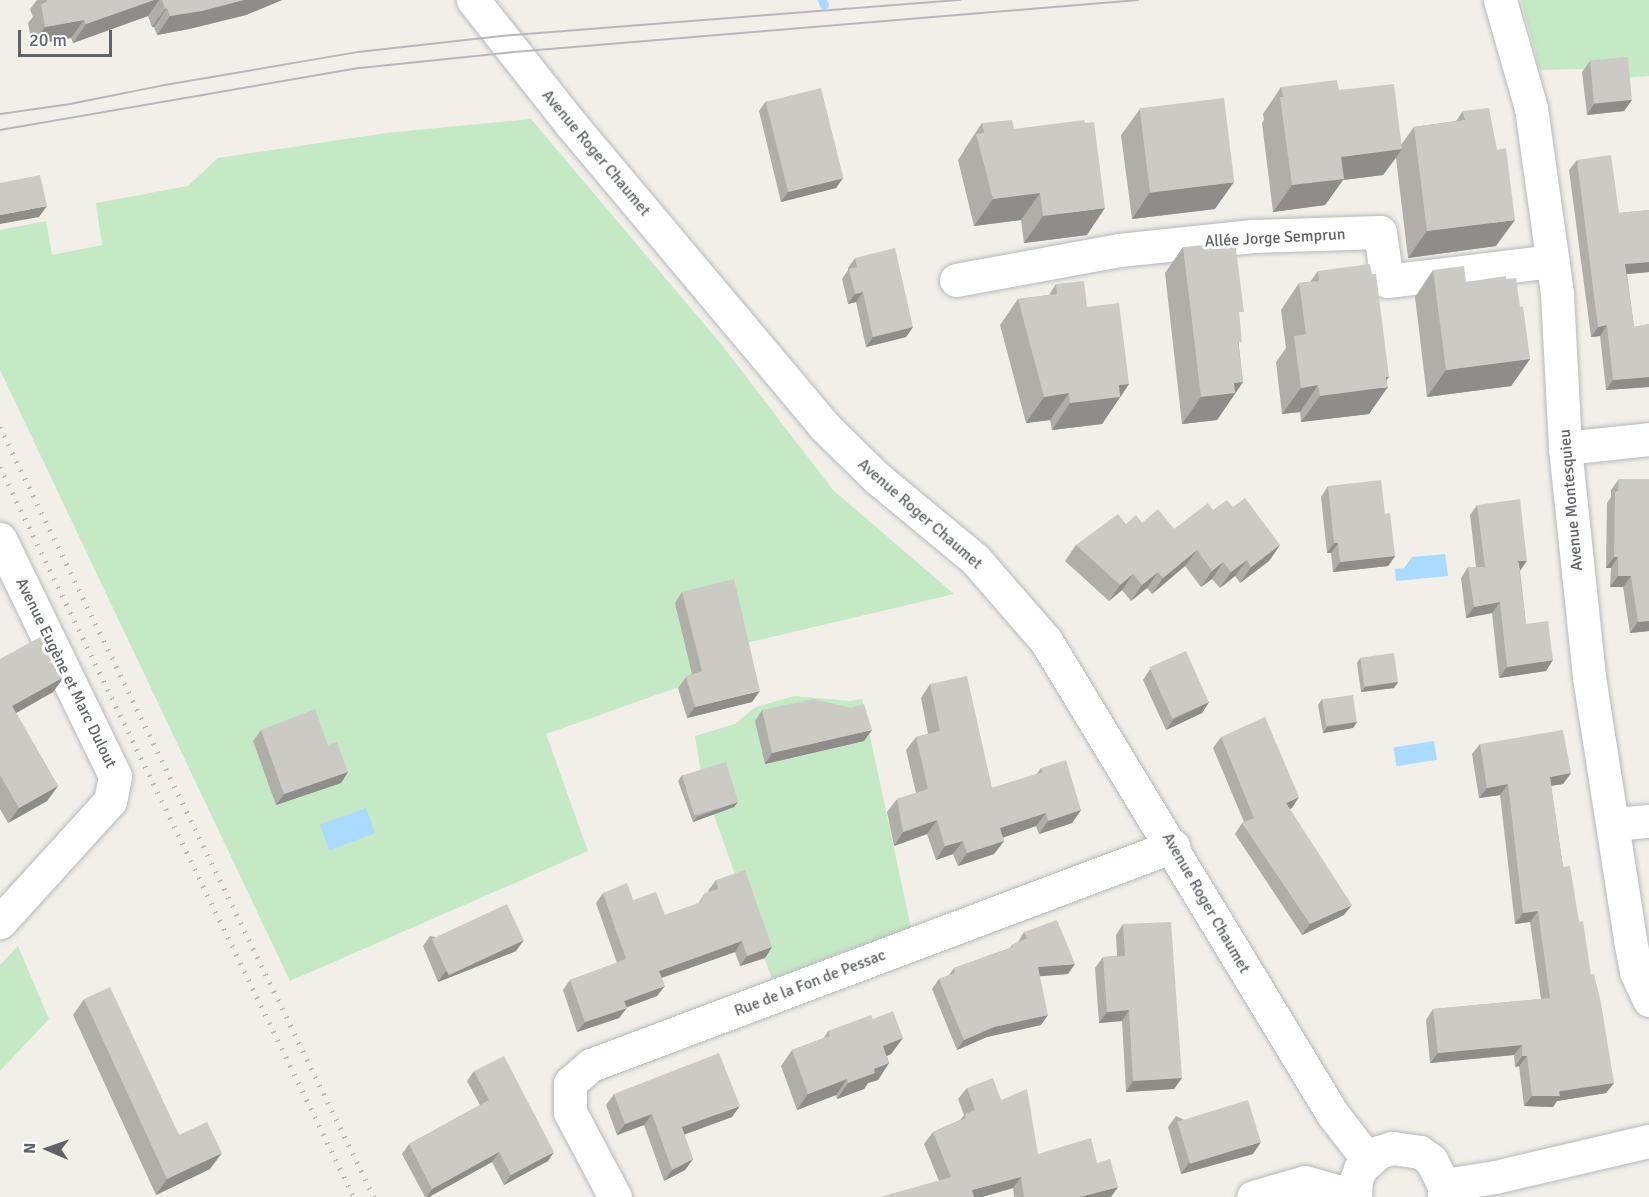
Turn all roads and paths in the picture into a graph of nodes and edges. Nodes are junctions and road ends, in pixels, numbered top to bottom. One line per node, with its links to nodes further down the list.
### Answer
1 (473, 0): 10 (street, Avenue Roger Chaumet)
2 (1500, 0): 3 (street, Avenue Montesquieu)
3 (1553, 261): 4 (street, Allée Jorge Semprun); 6 (street, Avenue Montesquieu)
4 (956, 280)
5 (1649, 439): 6 (street)
6 (1565, 448): 9 (street, Avenue Montesquieu)
7 (0, 539): 11 (street, Avenue Eugène et Marc Dulout)
8 (1649, 821): 9 (street)
9 (1613, 824): 12 (street, Avenue Montesquieu)
10 (1173, 846): 14 (street, Avenue Roger Chaumet); 16 (street, Rue de la Fon de Pessac)
11 (0, 922)
12 (1649, 1000)
13 (1649, 1141): 15 (street)
14 (1368, 1160): 15 (street); 19 (street)
15 (1444, 1191)
16 (615, 1197)
17 (1253, 1197): 18 (street)
18 (1346, 1197)
19 (1355, 1197)

